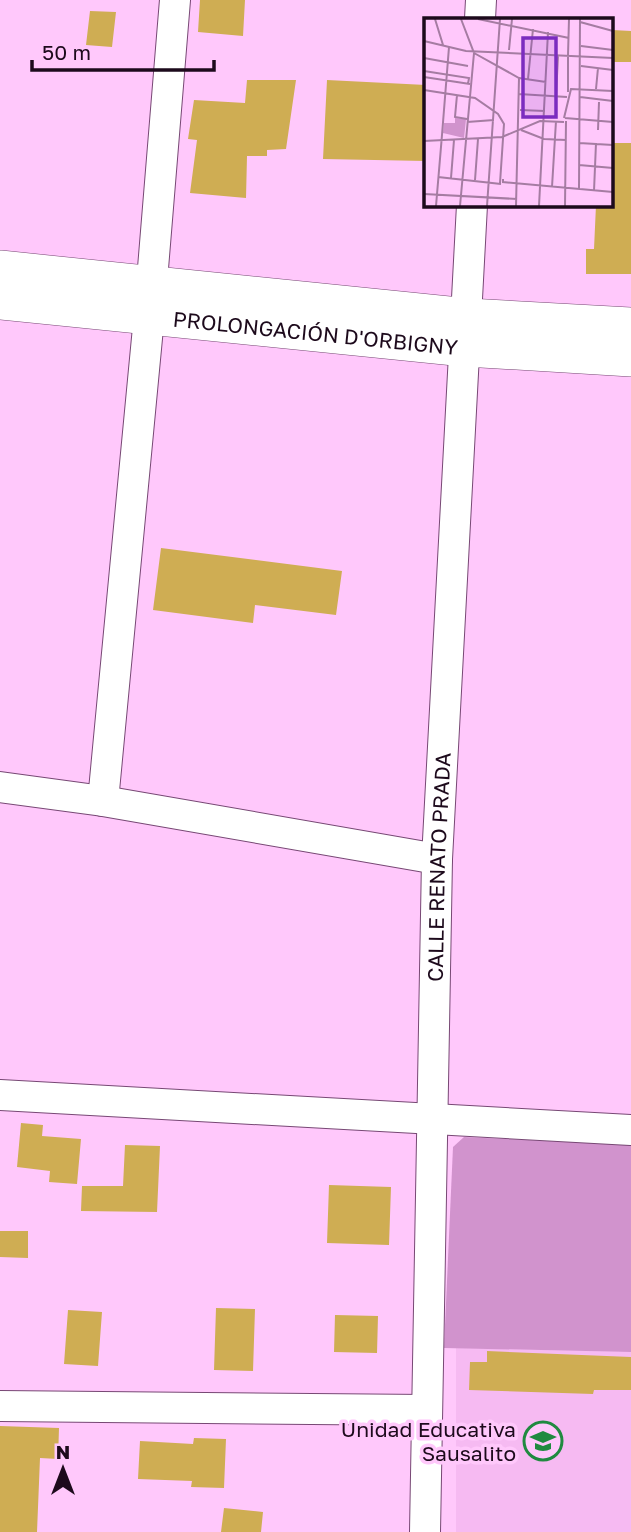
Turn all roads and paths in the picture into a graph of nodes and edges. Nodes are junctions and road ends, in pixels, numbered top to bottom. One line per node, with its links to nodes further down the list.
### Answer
1 (175, 0): 7 (street)
2 (481, 0): 3 (street)
3 (480, 18)
4 (472, 206): 9 (street, CALLE RENATO PRADA)
5 (0, 269): 7 (main road, PROLONGACIÓN D'ORBIGNY)
6 (0, 301): 7 (main road, PROLONGACIÓN D'ORBIGNY)
7 (150, 302): 9 (main road, PROLONGACIÓN D'ORBIGNY); 12 (street)
8 (631, 326): 9 (main road, PROLONGACIÓN D'ORBIGNY)
9 (466, 332): 10 (main road, PROLONGACIÓN D'ORBIGNY); 13 (street, CALLE RENATO PRADA)
10 (631, 358)
11 (0, 787): 12 (street)
12 (103, 801): 13 (street)
13 (437, 859): 15 (street, CALLE RENATO PRADA)
14 (0, 1095): 15 (street)
15 (434, 1119): 16 (street); 18 (street, CALLE RENATO PRADA)
16 (631, 1130)
17 (0, 1406): 18 (street)
18 (426, 1410): 19 (street, CALLE RENATO PRADA)
19 (425, 1532)

